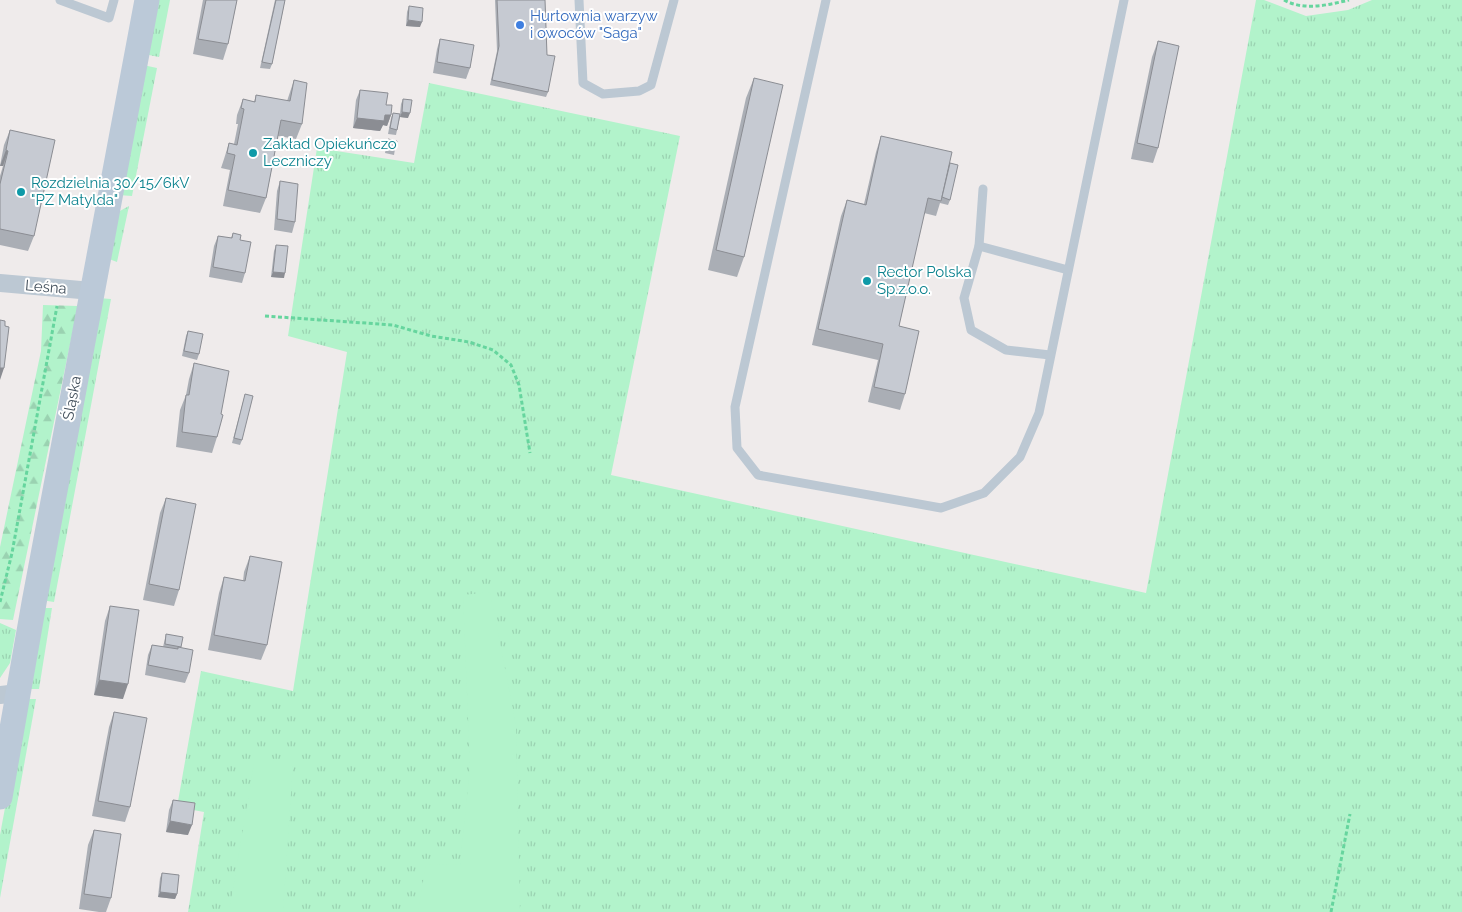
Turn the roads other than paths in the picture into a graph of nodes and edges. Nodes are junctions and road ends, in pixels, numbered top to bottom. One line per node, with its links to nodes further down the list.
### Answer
1 (60, 0): 2 (lane)
2 (114, 0)
3 (146, 0): 12 (main road, Śląska)
4 (579, 0): 5 (lane)
5 (674, 0)
6 (826, 0): 13 (lane)
7 (1124, 0): 10 (lane)
8 (983, 189): 9 (lane)
9 (979, 246): 10 (lane); 13 (lane)
10 (1068, 270): 13 (lane)
11 (0, 283): 12 (street, Leśna)
12 (92, 291): 14 (main road, Śląska)
13 (1050, 356)
14 (9, 694): 15 (main road, Śląska)
15 (0, 797)

